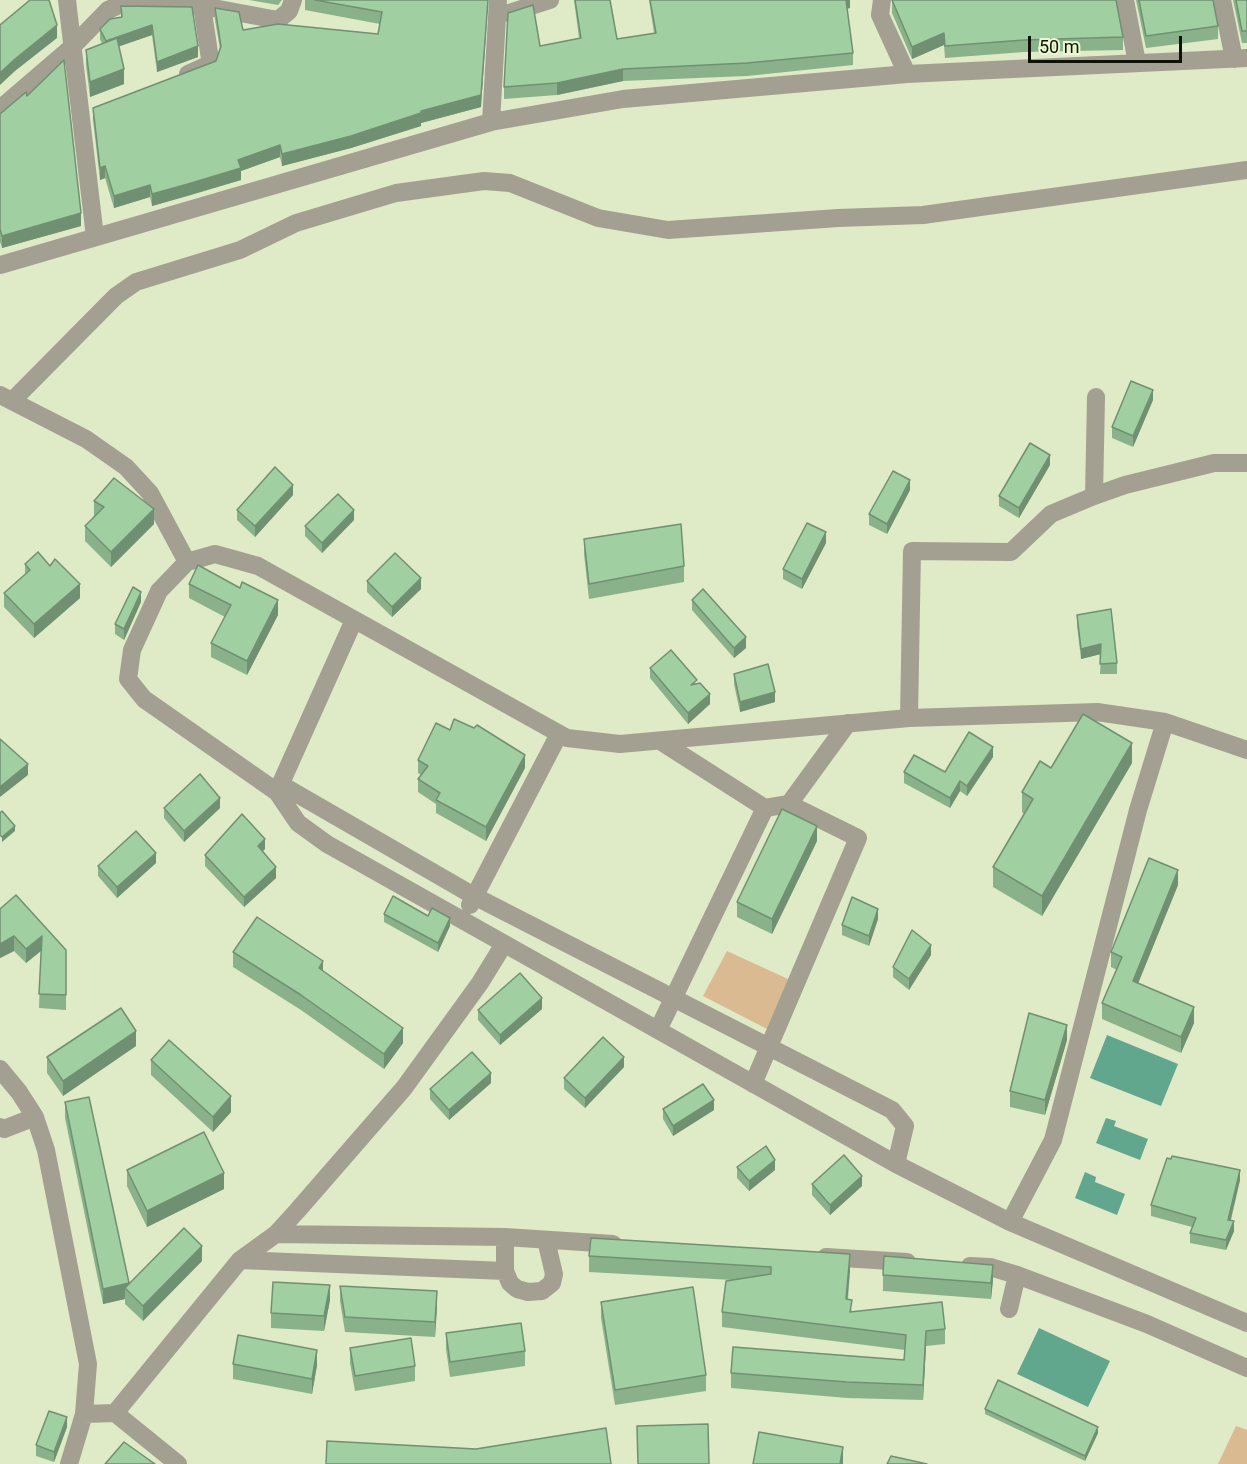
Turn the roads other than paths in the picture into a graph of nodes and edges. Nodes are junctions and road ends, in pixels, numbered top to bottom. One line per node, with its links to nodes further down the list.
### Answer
1 (67, 0): 9 (street)
2 (293, 0): 7 (street)
3 (550, 0): 8 (street)
4 (882, 0): 12 (street)
5 (1125, 0): 11 (street)
6 (1222, 0): 10 (street)
7 (191, 3): 9 (street); 13 (street)
8 (498, 9): 17 (street)
9 (72, 47): 15 (street); 16 (street)
10 (1240, 58): 11 (street)
11 (1137, 63): 12 (street)
12 (908, 74): 17 (street)
13 (168, 82)
14 (101, 105): 16 (street)
15 (0, 109)
16 (79, 113): 19 (street)
17 (491, 122): 19 (street)
18 (1247, 171): 21 (street)
19 (95, 237): 20 (street)
20 (0, 265)
21 (7, 397): 25 (street)
22 (1096, 397): 24 (street)
23 (1247, 463): 24 (street)
24 (1094, 496): 27 (street)
25 (187, 562): 26 (street); 33 (street)
26 (354, 620): 30 (street); 33 (street)
27 (909, 718): 28 (street); 29 (street)
28 (1165, 722): 32 (street); 47 (street)
29 (848, 723): 31 (street); 34 (street)
30 (559, 734): 31 (street); 36 (street)
31 (660, 741): 35 (street)
32 (1247, 750)
33 (278, 788): 36 (street); 37 (street)
34 (789, 804): 35 (street); 41 (street)
35 (765, 808): 39 (street)
36 (474, 896): 37 (street); 39 (street)
37 (462, 920): 38 (street)
38 (504, 944): 40 (street); 48 (street)
39 (673, 998): 40 (street); 41 (street)
40 (658, 1030): 43 (street)
41 (769, 1047): 43 (street); 46 (street)
42 (0, 1069): 44 (street)
43 (753, 1084): 46 (street)
44 (34, 1117): 45 (street); 62 (street)
45 (0, 1127)
46 (896, 1164): 47 (street)
47 (1010, 1222): 59 (street)
48 (276, 1234): 49 (street); 53 (street)
49 (505, 1237): 50 (street); 56 (street)
50 (546, 1240): 51 (street); 56 (street)
51 (628, 1245)
52 (803, 1256): 54 (street)
53 (240, 1260): 56 (street); 61 (street)
54 (920, 1263)
55 (955, 1265): 57 (street)
56 (506, 1271)
57 (1017, 1275): 58 (street); 60 (street)
58 (1009, 1309)
59 (1247, 1323)
60 (1247, 1368)
61 (115, 1413): 62 (street); 64 (street)
62 (84, 1414): 63 (street)
63 (69, 1464)
64 (178, 1464)

